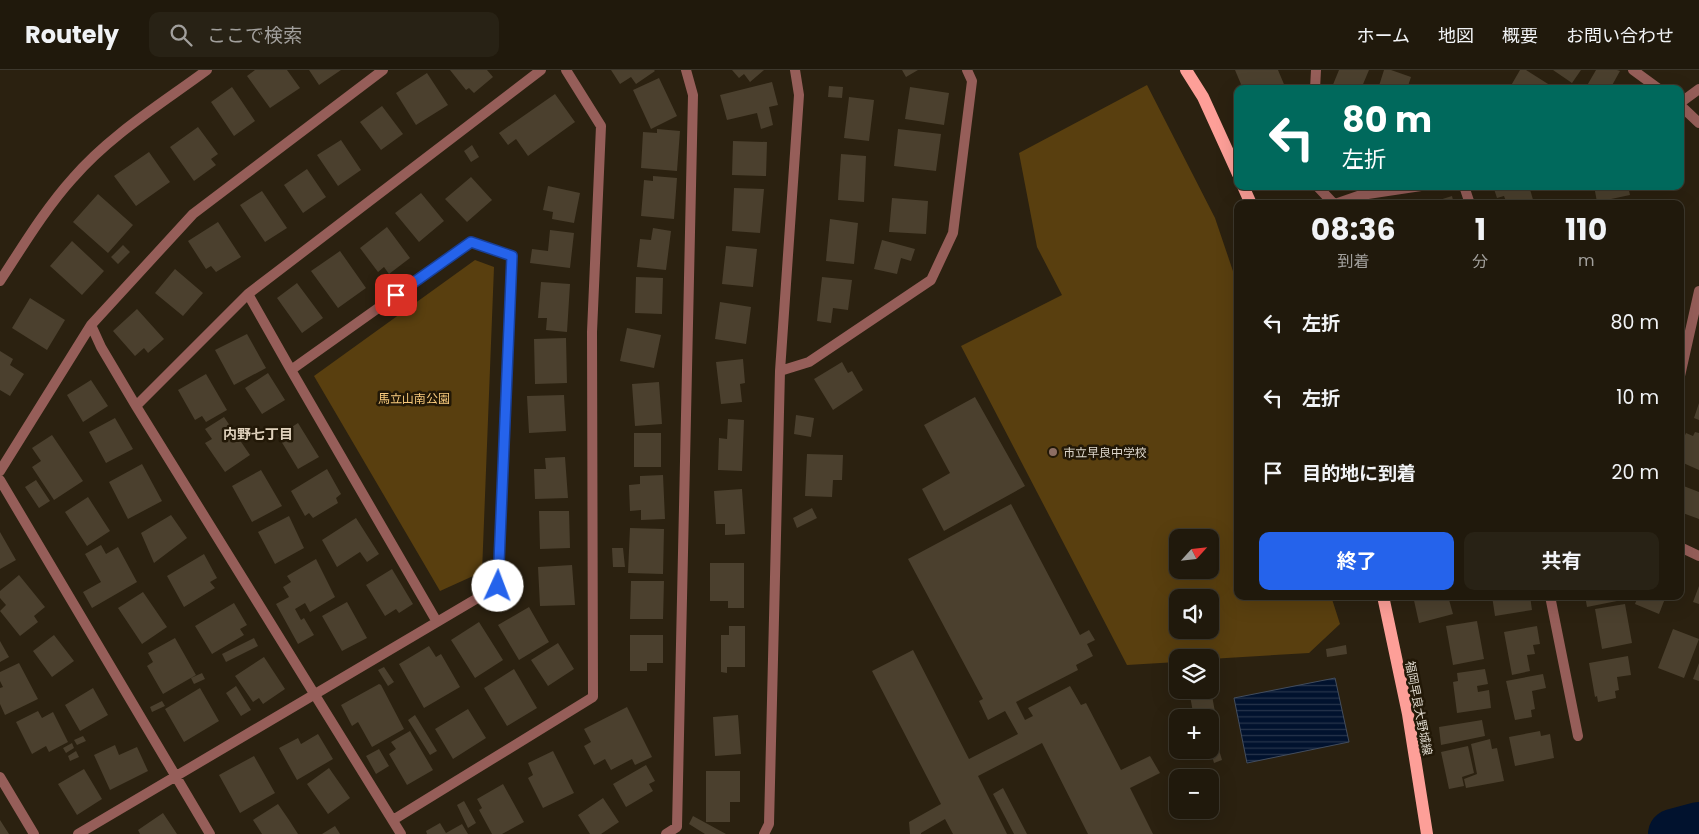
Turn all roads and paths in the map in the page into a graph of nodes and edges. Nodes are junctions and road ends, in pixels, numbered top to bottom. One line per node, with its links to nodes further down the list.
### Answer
1 (207, 70): 22 (street)
2 (383, 70): 25 (street)
3 (541, 70): 24 (street)
4 (566, 70): 41 (street)
5 (686, 70): 47 (street)
6 (795, 70): 28 (street)
7 (967, 70): 28 (street)
8 (1186, 70): 17 (main road)
9 (1316, 70): 11 (street)
10 (1633, 70): 12 (street)
11 (1315, 85)
12 (1653, 85)
13 (1699, 89): 14 (street)
14 (1684, 101)
15 (1684, 108): 16 (street)
16 (1699, 123)
17 (1234, 165)
18 (1321, 190): 20 (street)
19 (1394, 190): 21 (street)
20 (1331, 200)
21 (1347, 200)
22 (0, 281)
23 (1699, 292): 26 (street)
24 (248, 294): 27 (street); 29 (street)
25 (91, 325): 29 (street); 30 (street)
26 (1684, 358)
27 (291, 370): 36 (street); 36 (street)
28 (780, 371): 48 (street)
29 (136, 406): 37 (street)
30 (0, 470)
31 (0, 480): 40 (street)
32 (1684, 549): 33 (street)
33 (1699, 556)
34 (1384, 600): 42 (main road, 福岡早良大野城線)
35 (1551, 600): 38 (street)
36 (437, 622): 37 (street)
37 (315, 696): 40 (street); 41 (street)
38 (1578, 736)
39 (0, 777): 43 (street)
40 (176, 777): 44 (street); 45 (street)
41 (392, 820): 46 (street)
42 (1426, 829)
43 (34, 834)
44 (78, 834)
45 (210, 834)
46 (401, 834)
47 (666, 834)
48 (764, 834)

